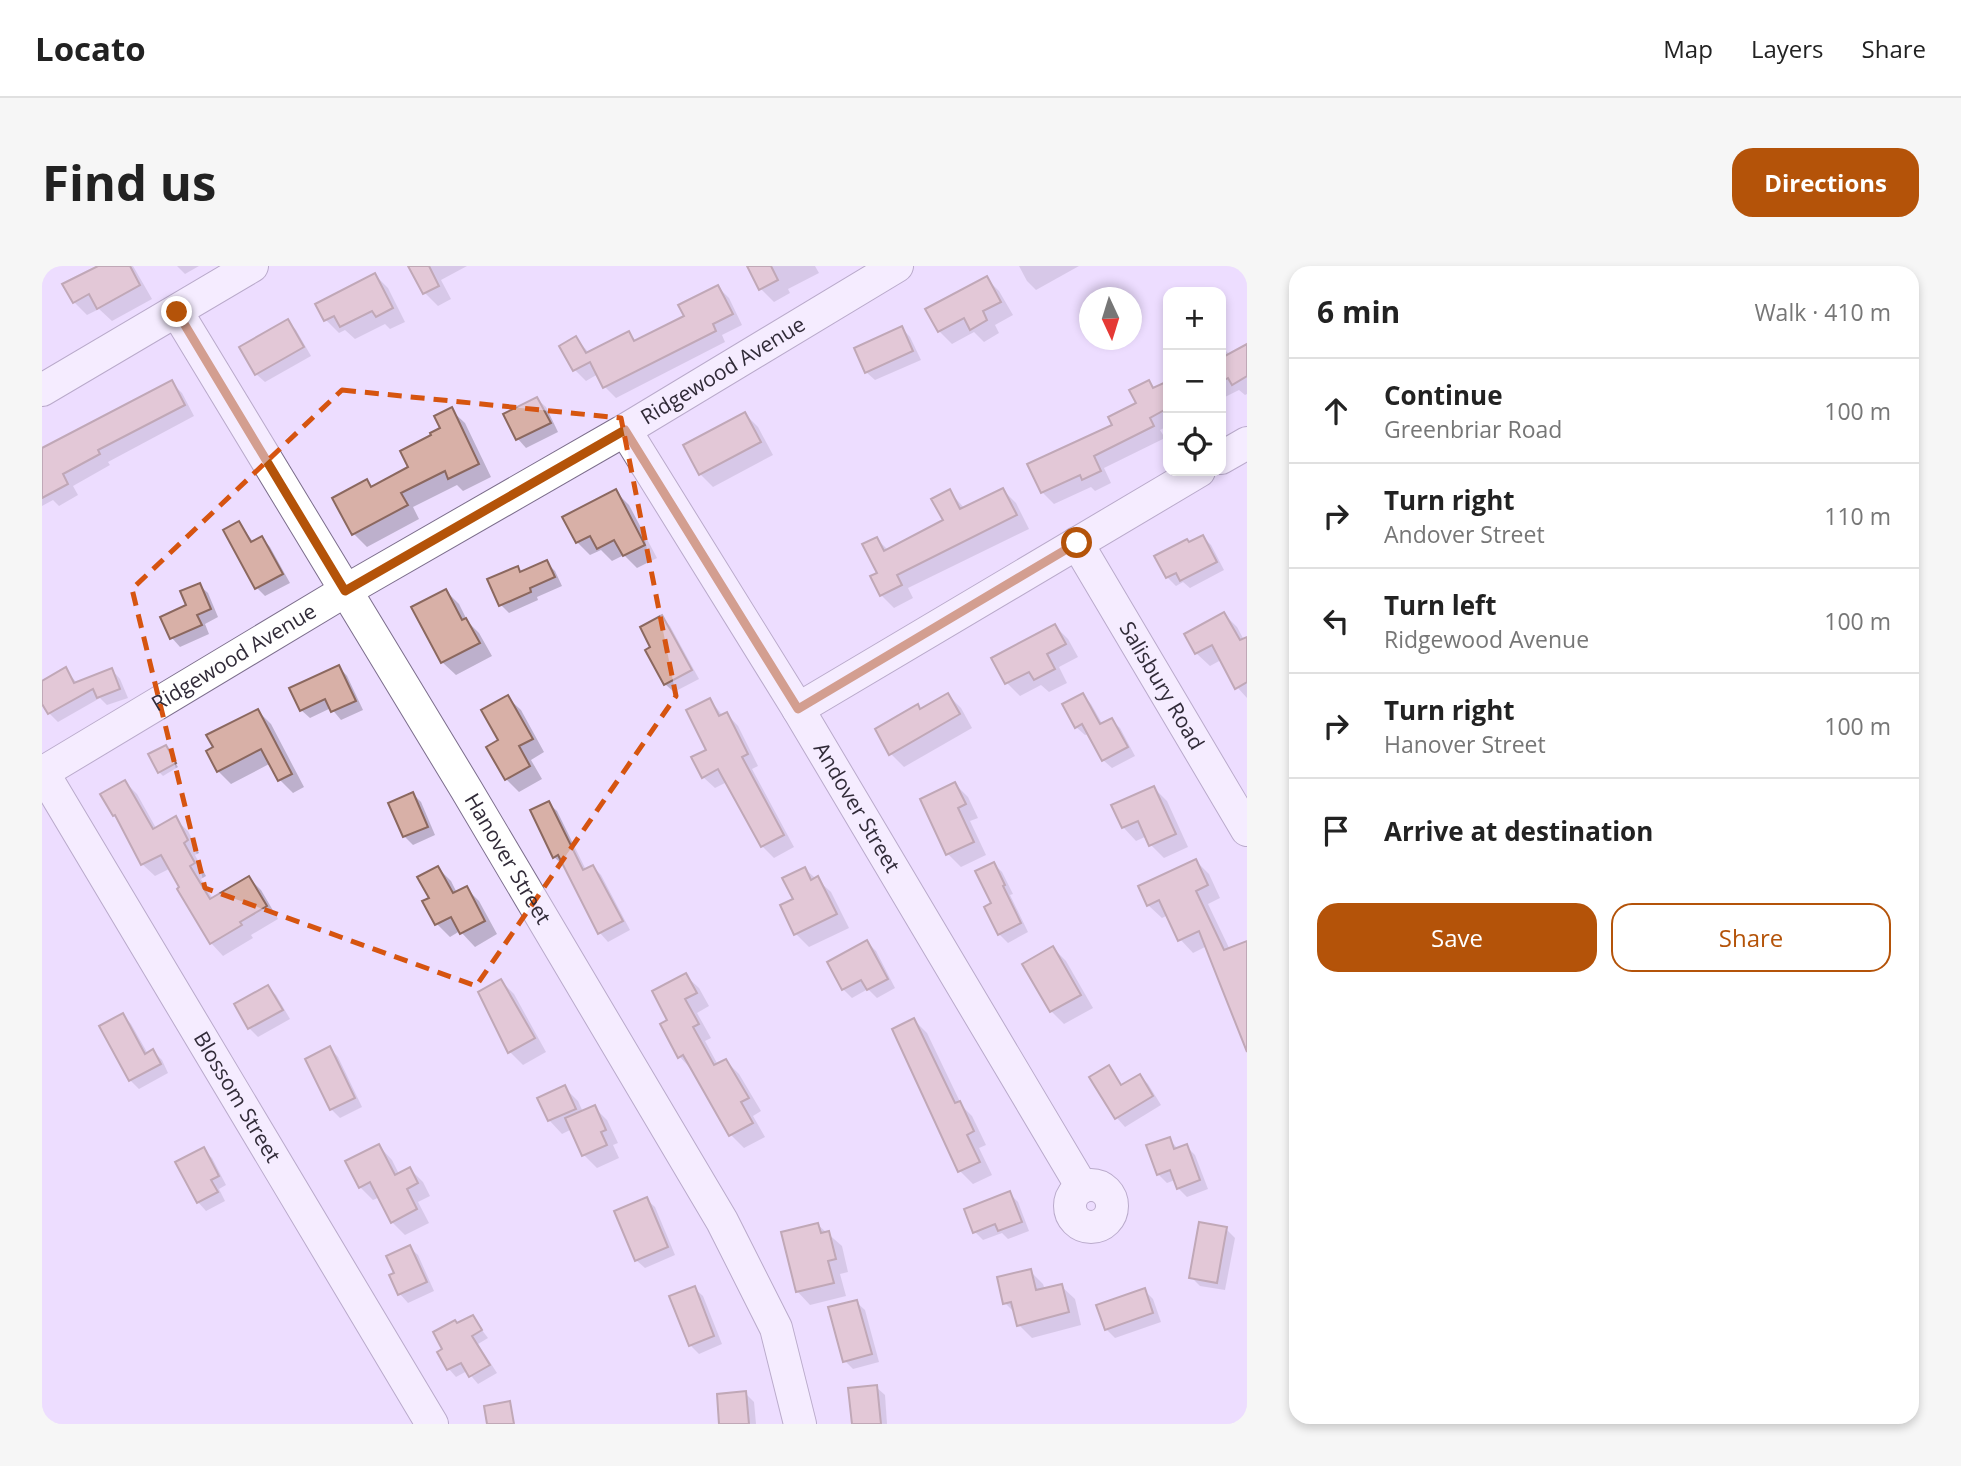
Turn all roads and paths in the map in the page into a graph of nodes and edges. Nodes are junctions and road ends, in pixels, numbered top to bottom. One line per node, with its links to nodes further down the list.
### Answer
1 (252, 266): 3 (street)
2 (897, 266): 5 (street, Ridgewood Avenue)
3 (177, 312): 4 (street); 10 (street, Hanover Street)
4 (42, 390)
5 (625, 430): 10 (street, Ridgewood Avenue); 11 (street, Andover Street)
6 (1247, 443): 7 (street)
7 (1226, 455)
8 (1191, 476): 9 (street)
9 (1077, 543): 11 (street); 13 (street, Salisbury Road)
10 (345, 591): 12 (street, Ridgewood Avenue); 16 (street, Hanover Street)
11 (798, 709): 14 (street, Andover Street)
12 (42, 773): 15 (street, Blossom Street)
13 (1247, 830)
14 (1082, 1187)
15 (432, 1424)
16 (800, 1424)

